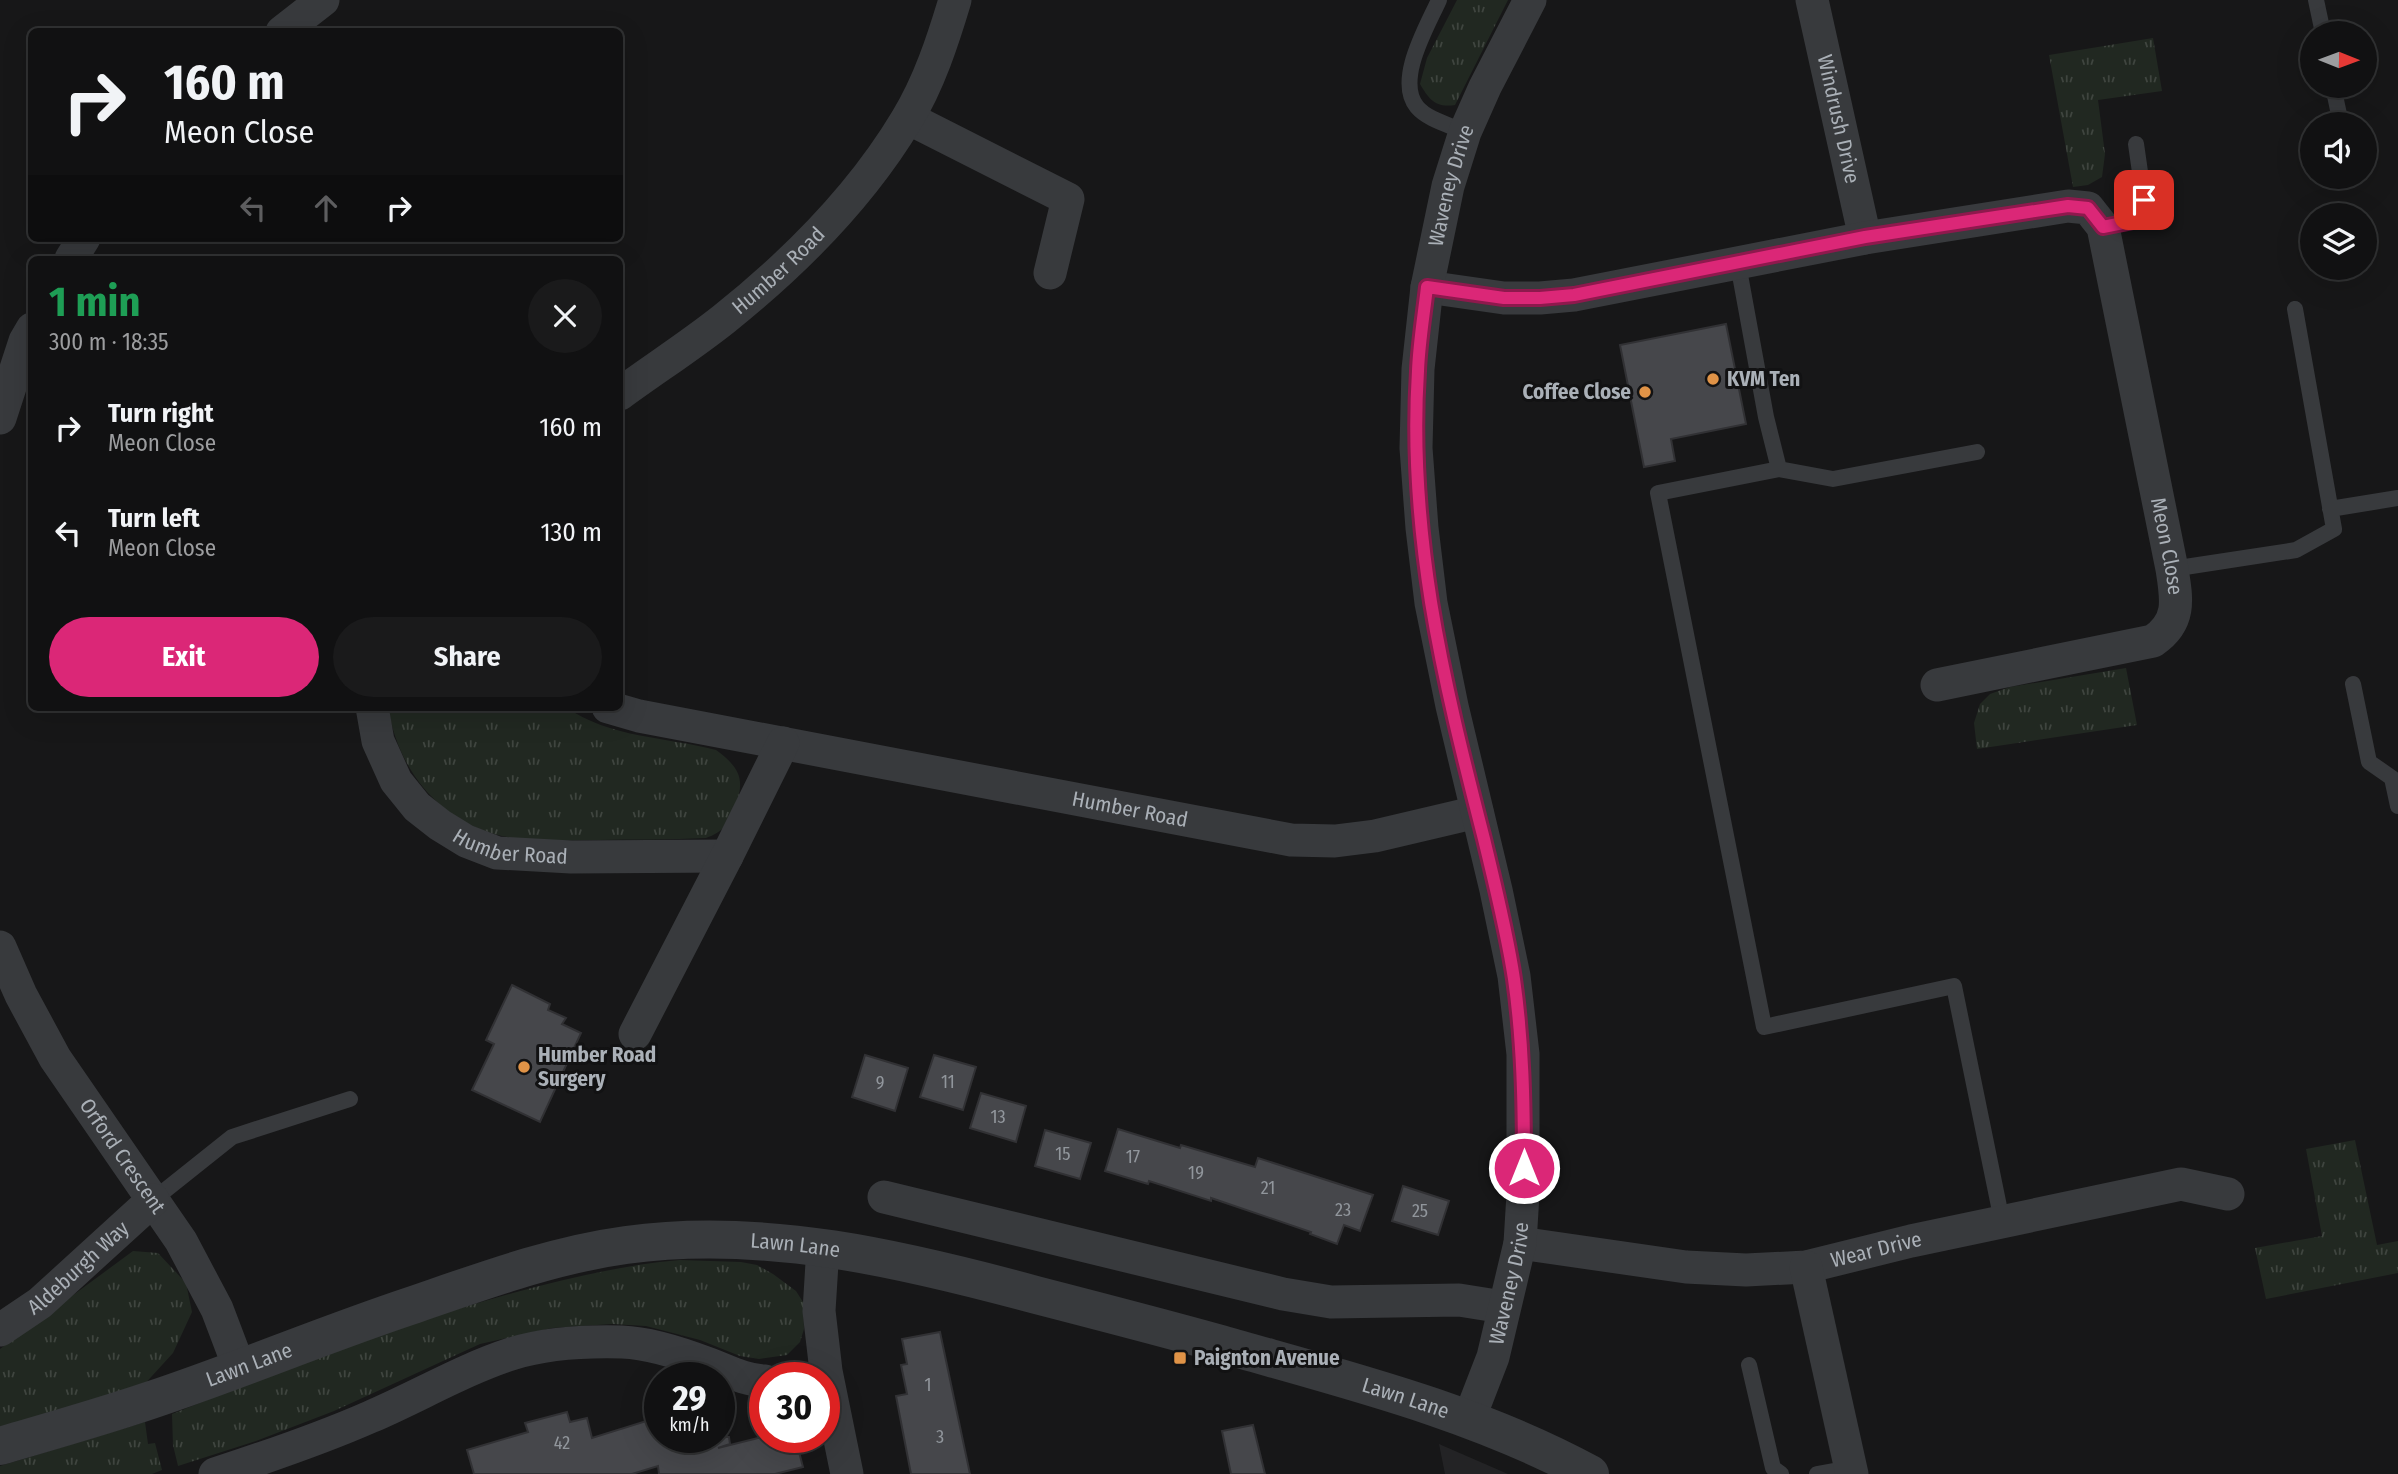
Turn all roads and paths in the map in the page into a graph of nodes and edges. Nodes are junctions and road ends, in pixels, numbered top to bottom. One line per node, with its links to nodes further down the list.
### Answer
1 (323, 0): 8 (street)
2 (955, 0): 9 (street, Humber Road)
3 (1439, 0): 10 (lane)
4 (1530, 0): 10 (street, Waveney Drive)
5 (1812, 0): 13 (street, Windrush Drive)
6 (2316, 0): 7 (lane)
7 (2320, 21)
8 (287, 28)
9 (908, 118): 15 (street); 19 (street, Humber Road)
10 (1465, 132): 16 (street, Waveney Drive)
11 (2136, 144): 12 (lane)
12 (2103, 227): 13 (street); 25 (street, Meon Close)
13 (1865, 237): 14 (street)
14 (1738, 264): 16 (street); 22 (lane)
15 (1049, 273)
16 (1427, 287): 33 (street, Waveney Drive)
17 (2295, 309): 24 (lane)
18 (19, 334): 20 (street)
19 (623, 392)
20 (0, 418)
21 (1977, 452): 22 (lane)
22 (1779, 469): 41 (lane)
23 (2398, 498): 24 (lane)
24 (2330, 509): 25 (lane)
25 (2172, 569): 27 (street, Meon Close)
26 (2353, 684): 31 (lane)
27 (1937, 685)
28 (373, 711): 34 (street, Humber Road)
29 (622, 711): 30 (street, Humber Road)
30 (783, 743): 33 (street, Humber Road); 34 (street)
31 (2395, 778): 32 (lane)
32 (2398, 806)
33 (1477, 812): 42 (street, Waveney Drive)
34 (727, 856): 36 (street)
35 (0, 947): 40 (street, Orford Crescent)
36 (635, 1034)
37 (350, 1099): 40 (lane)
38 (2228, 1194): 41 (street, Wear Drive)
39 (884, 1197): 45 (street)
40 (153, 1200): 46 (street, Aldeburgh Way); 49 (street, Orford Crescent)
41 (2002, 1221): 44 (street, Wear Drive)
42 (1520, 1242): 44 (street, Wear Drive); 45 (street, Waveney Drive)
43 (823, 1247): 47 (street); 49 (street, Lawn Lane); 51 (street, Lawn Lane)
44 (1806, 1267): 54 (street)
45 (1503, 1307): 51 (street, Waveney Drive)
46 (0, 1330)
47 (814, 1362)
48 (1749, 1365): 58 (lane)
49 (239, 1367): 52 (street, Lawn Lane)
50 (749, 1380): 55 (street)
51 (1469, 1419): 57 (street, Lawn Lane)
52 (0, 1446)
53 (840, 1453): 56 (street)
54 (1851, 1471): 59 (lane)
55 (215, 1474)
56 (847, 1474)
57 (1590, 1474)
58 (1781, 1474)
59 (1817, 1474)

